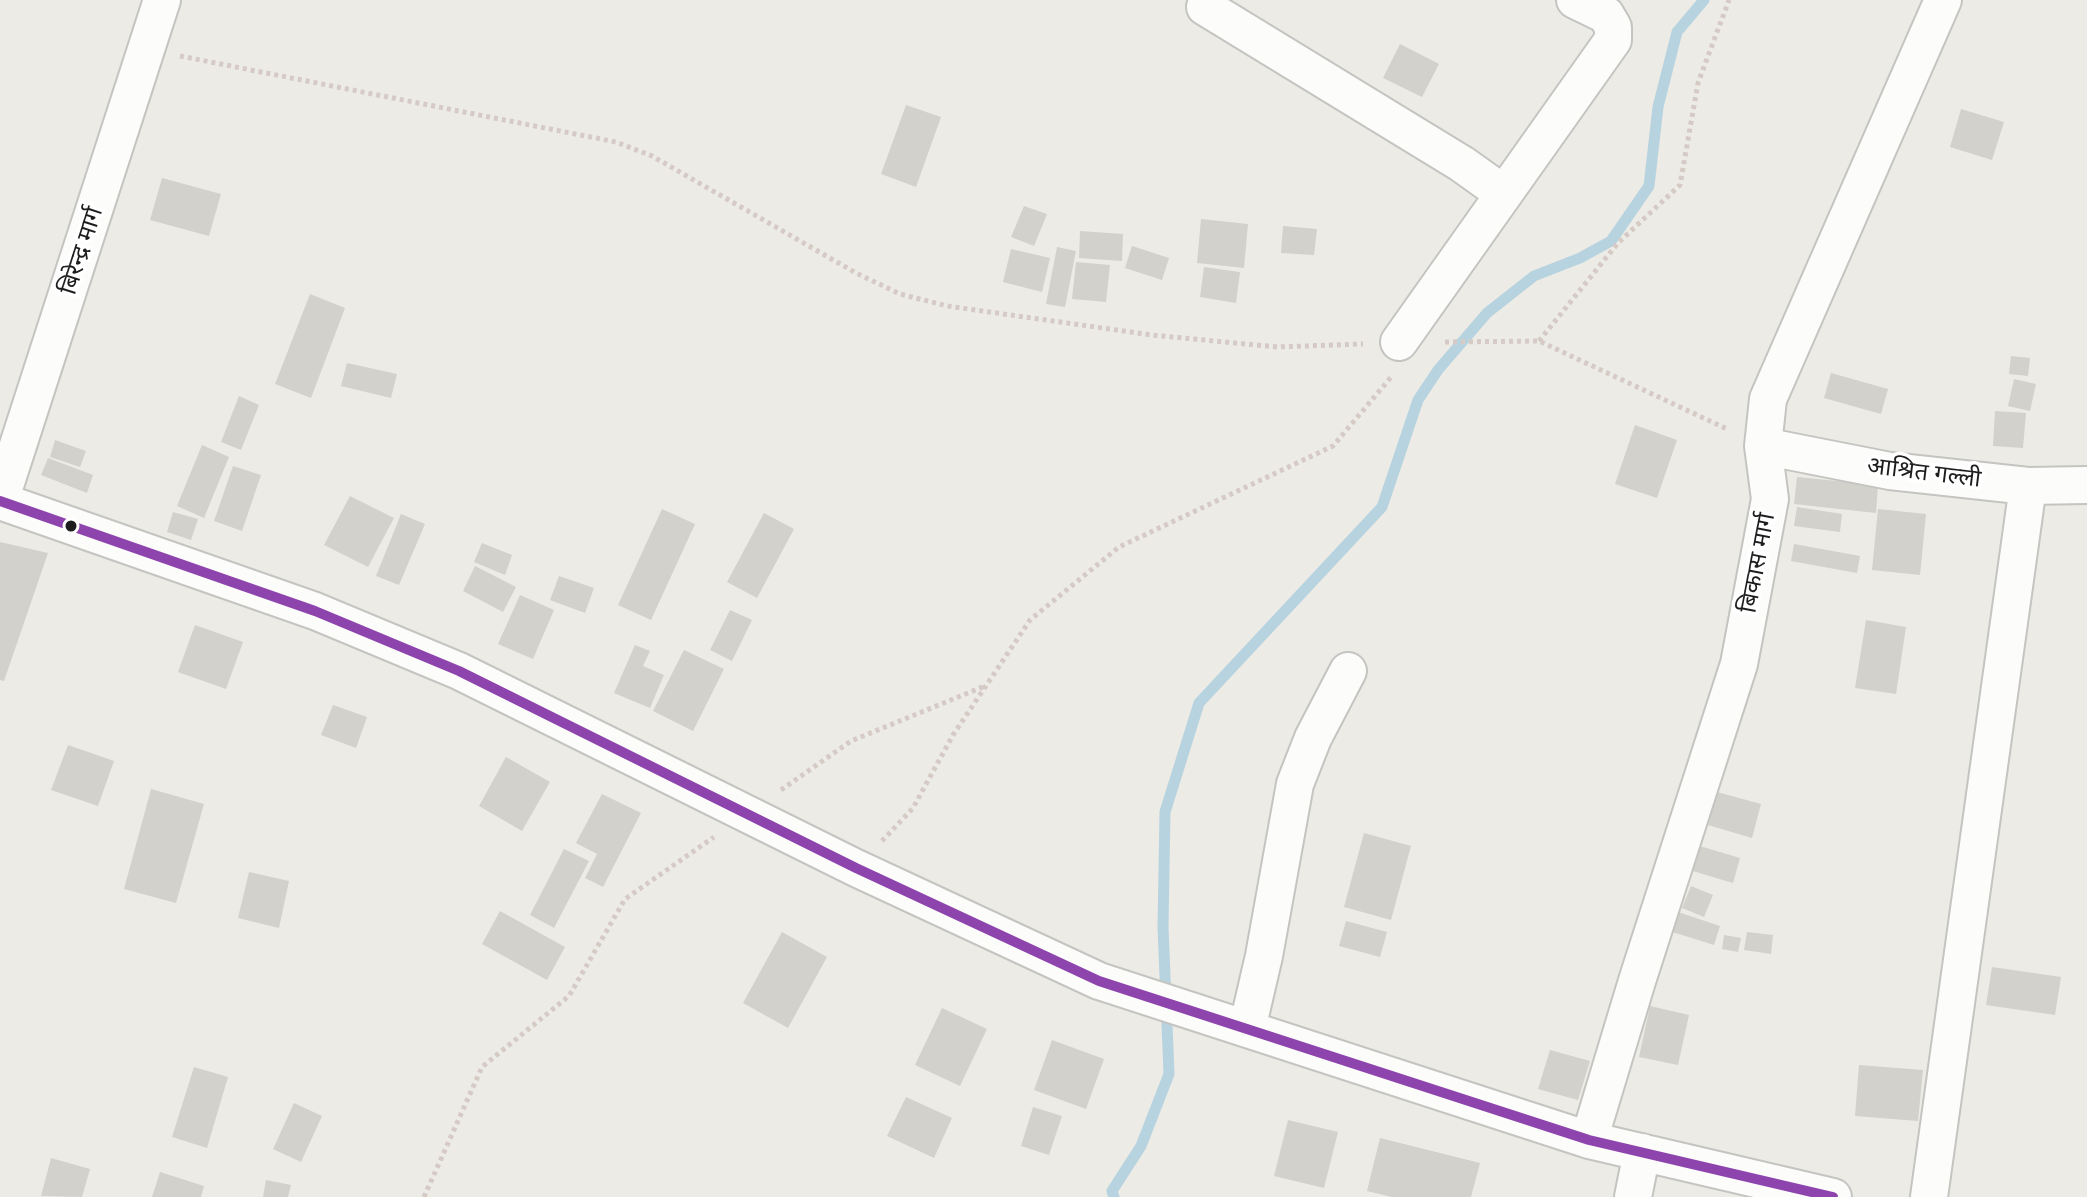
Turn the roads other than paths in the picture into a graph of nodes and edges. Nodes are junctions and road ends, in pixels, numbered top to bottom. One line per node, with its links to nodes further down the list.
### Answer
1 (162, 0): 10 (street, बिरेन्द्र मार्ग)
2 (1209, 0): 5 (street)
3 (1575, 0): 5 (street)
4 (1943, 0): 7 (street, बिकास मार्ग)
5 (1504, 194): 6 (street)
6 (1410, 342)
7 (1763, 446): 9 (street, आश्रित गल्ली); 13 (street, बिकास मार्ग)
8 (2087, 485): 9 (street, आश्रित गल्ली)
9 (2028, 486): 17 (street)
10 (0, 501): 12 (street)
11 (1348, 671): 12 (street)
12 (1247, 1029): 13 (street)
13 (1589, 1140): 14 (street)
14 (1642, 1152): 15 (street); 16 (street)
15 (1633, 1197)
16 (1833, 1197)
17 (1929, 1197)

